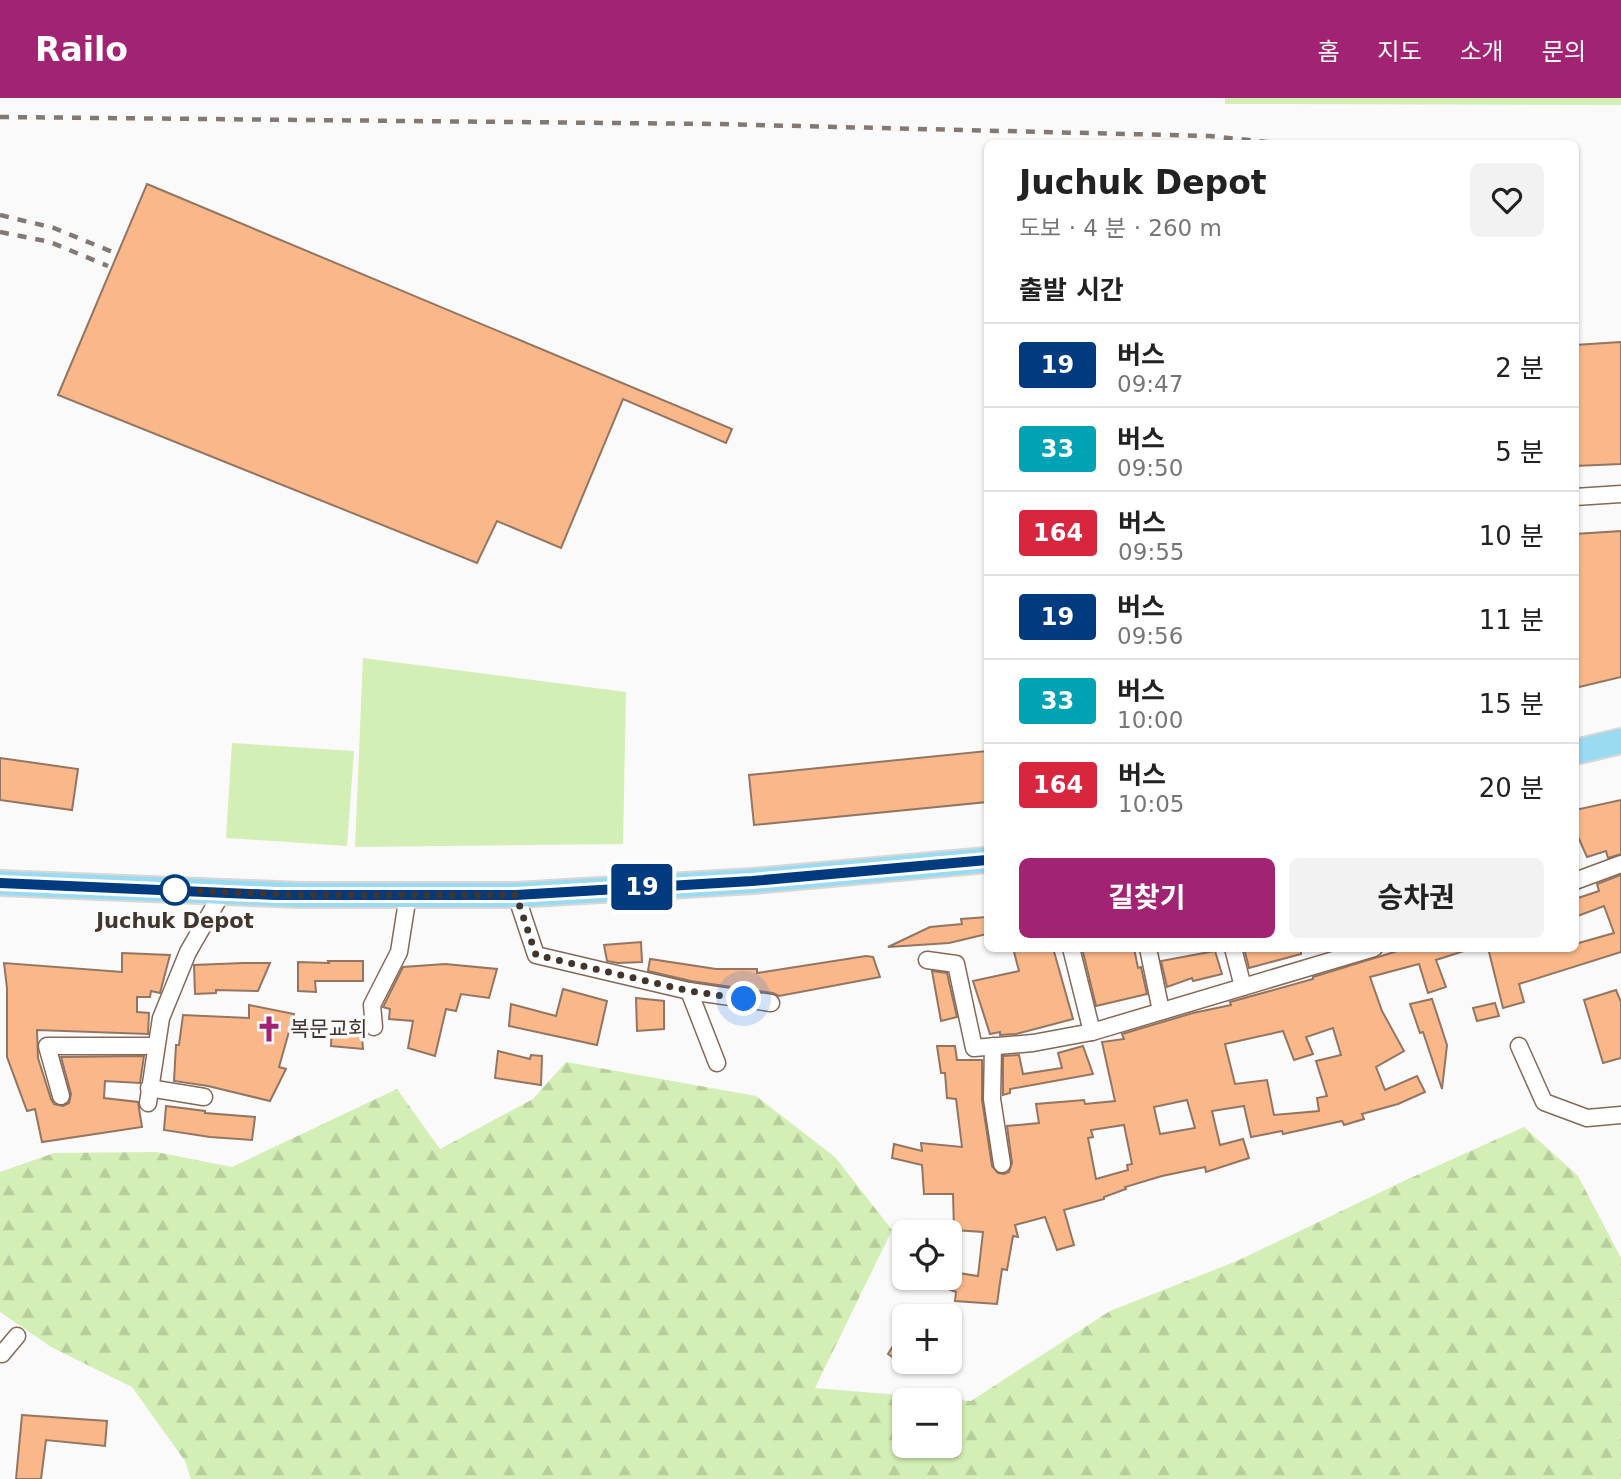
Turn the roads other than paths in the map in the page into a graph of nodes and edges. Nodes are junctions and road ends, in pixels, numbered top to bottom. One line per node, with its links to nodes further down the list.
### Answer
1 (1621, 494): 2 (street)
2 (1579, 497)
3 (1621, 741): 4 (main road)
4 (1579, 751)
5 (984, 860): 11 (main road)
6 (1621, 864): 7 (street)
7 (1579, 880)
8 (0, 883): 9 (main road)
9 (222, 893): 10 (main road); 24 (street)
10 (408, 895): 11 (main road); 22 (street)
11 (516, 895): 19 (street)
12 (1072, 952): 23 (street)
13 (1149, 952): 21 (street)
14 (1234, 952): 18 (street)
15 (1350, 952): 16 (street)
16 (1325, 956): 18 (street)
17 (927, 960): 25 (street)
18 (1243, 987): 21 (street)
19 (689, 991): 20 (street); 27 (street)
20 (771, 1003)
21 (1161, 1011): 23 (street)
22 (374, 1027)
23 (1092, 1032): 25 (street)
24 (155, 1046): 28 (street); 29 (street)
25 (993, 1046): 31 (street)
26 (1519, 1046): 30 (street)
27 (717, 1063)
28 (61, 1096)
29 (204, 1097)
30 (1621, 1115)
31 (1002, 1164)
32 (17, 1336): 33 (street)
33 (0, 1352)

